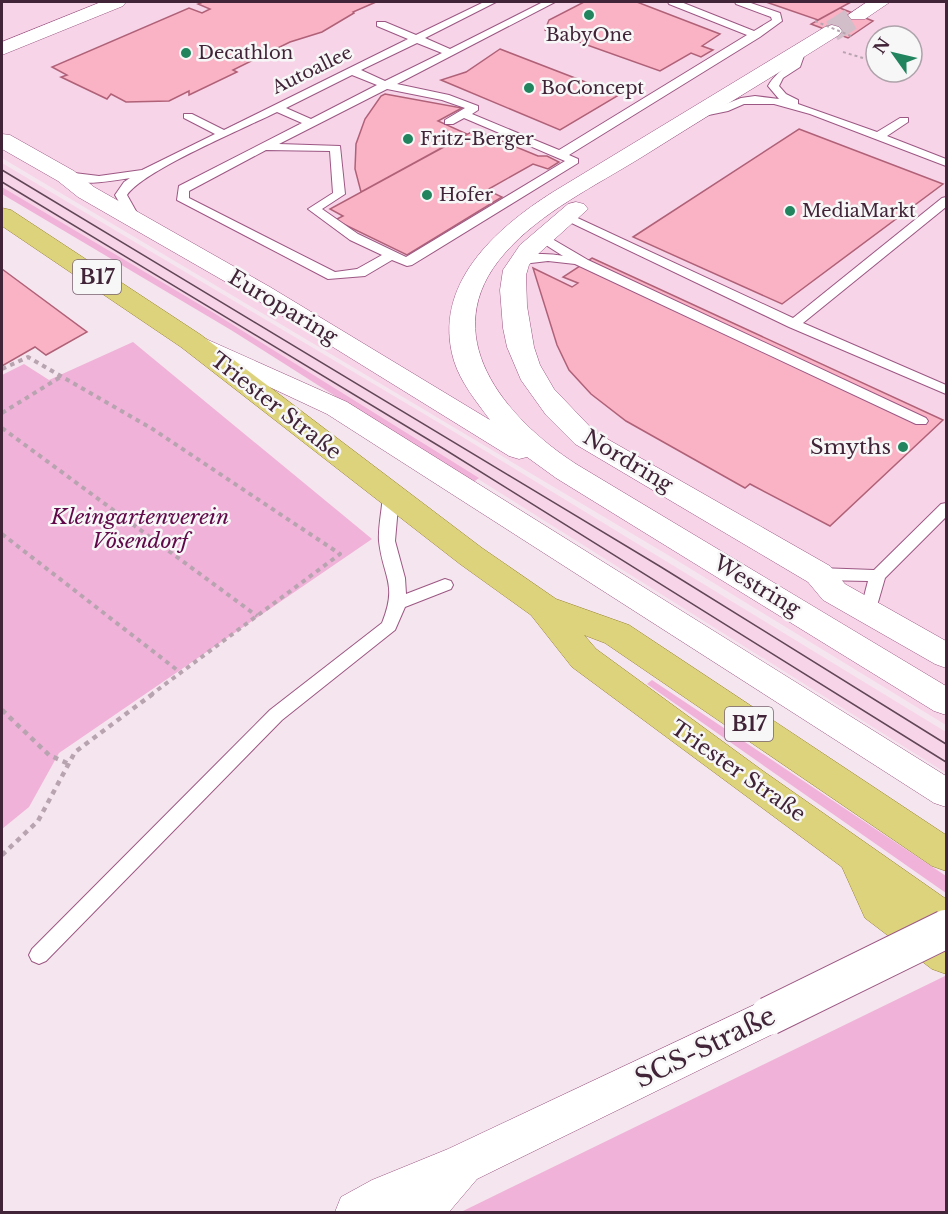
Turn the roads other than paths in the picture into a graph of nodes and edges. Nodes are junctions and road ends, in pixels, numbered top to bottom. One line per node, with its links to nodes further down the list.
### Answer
1 (116, 2): 12 (street)
2 (491, 2): 11 (lane, Autoallee)
3 (550, 2): 14 (lane)
4 (673, 2): 10 (lane)
5 (740, 2): 10 (lane)
6 (880, 2): 7 (street)
7 (858, 15)
8 (381, 24): 11 (lane)
9 (832, 29): 13 (street, Nordring)
10 (756, 35): 30 (lane)
11 (416, 38): 14 (lane); 15 (lane, Autoallee)
12 (2, 49)
13 (801, 50): 18 (lane); 20 (street, Nordring)
14 (449, 52): 16 (lane)
15 (351, 70): 16 (lane); 17 (lane, Autoallee)
16 (385, 85): 19 (lane); 24 (lane)
17 (276, 107): 24 (lane); 25 (lane, Autoallee)
18 (813, 112): 20 (lane); 26 (lane)
19 (463, 114): 23 (lane); 30 (lane)
20 (694, 115): 29 (street, Nordring)
21 (188, 116): 25 (lane)
22 (904, 120): 26 (lane)
23 (449, 122)
24 (310, 123): 28 (lane)
25 (223, 134): 32 (lane, Autoallee)
26 (878, 137): 31 (lane)
27 (2, 140): 33 (street, Europaring)
28 (262, 147): 39 (lane); 39 (lane)
29 (633, 152): 36 (street, Nordring); 46 (street, Nordring)
30 (560, 155): 39 (lane)
31 (946, 163)
32 (149, 171): 33 (lane, Autoallee); 37 (lane, Autoallee)
33 (66, 176): 37 (street, Europaring)
34 (946, 201): 42 (lane)
35 (2, 215): 43 (main road, Triester Straße / B17)
36 (565, 217): 38 (street, Nordring); 42 (lane)
37 (135, 220): 46 (street, Europaring)
38 (542, 237): 40 (street, Nordring); 41 (lane)
39 (392, 255)
40 (519, 262): 41 (lane); 49 (street, Nordring)
41 (583, 263): 45 (lane)
42 (794, 324): 44 (lane)
43 (191, 340): 47 (main road, Triester Straße / B17); 57 (street)
44 (946, 390)
45 (921, 420)
46 (566, 471): 56 (street, Westring)
47 (391, 495): 52 (lane); 53 (main road, Triester Straße / B17)
48 (946, 508): 50 (lane)
49 (819, 574): 50 (lane); 54 (street, Nordring)
50 (878, 576): 54 (lane)
51 (445, 585): 52 (lane)
52 (398, 603): 62 (lane)
53 (544, 607): 58 (main road, Triester Straße / B17); 59 (main road, Triester Straße / B17)
54 (868, 612): 55 (street, Nordring)
55 (946, 656)
56 (946, 702)
57 (946, 792)
58 (855, 854): 60 (main road, Triester Straße / B17); 63 (main road)
59 (946, 855)
60 (946, 920)
61 (946, 929): 64 (street, SCS-Straße, bridge)
62 (39, 955)
63 (946, 957)
64 (464, 1164): 65 (street, SCS-Straße); 66 (street, SCS-Straße)
65 (357, 1212)
66 (420, 1212)

